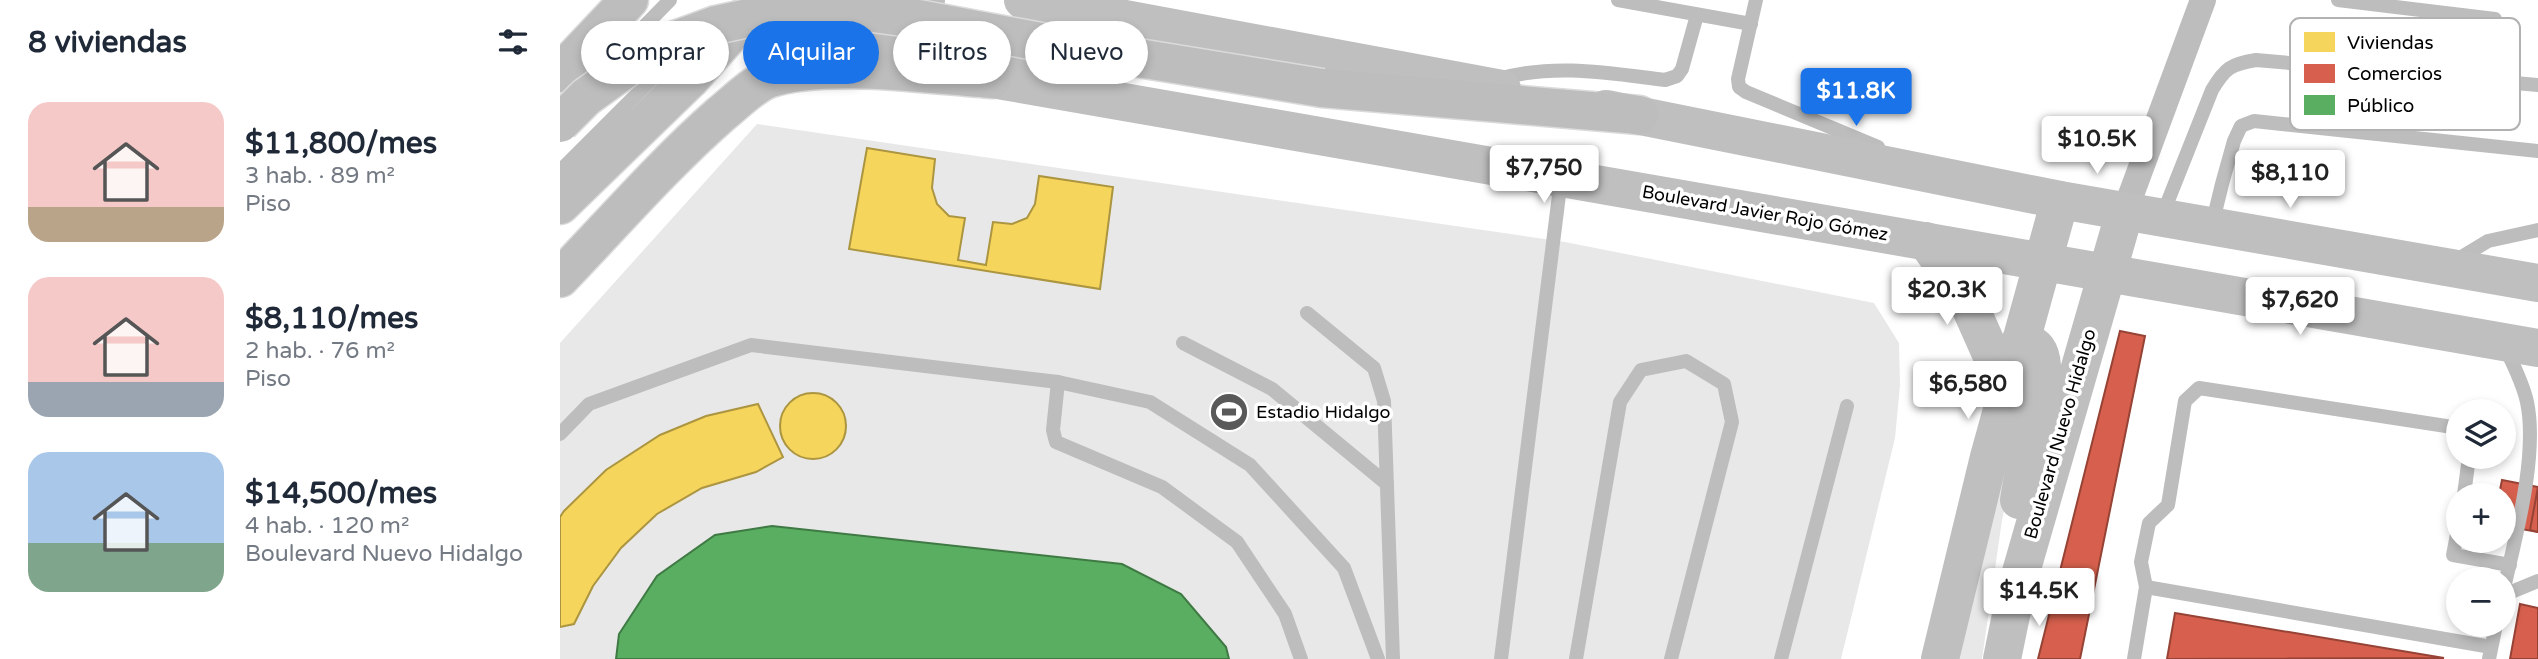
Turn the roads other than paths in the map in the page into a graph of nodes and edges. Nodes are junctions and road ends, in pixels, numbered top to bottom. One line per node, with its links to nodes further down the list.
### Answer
1 (629, 0): 18 (main road)
2 (670, 0): 24 (lane)
3 (761, 0): 35 (main road)
4 (825, 0): 16 (main road)
5 (926, 0): 28 (main road)
6 (1023, 0): 22 (main road)
7 (1618, 0): 11 (lane)
8 (1756, 0): 15 (lane)
9 (2203, 0): 36 (street)
10 (2338, 0): 14 (lane)
11 (1673, 5): 13 (lane)
12 (721, 9): 31 (lane)
13 (1697, 15): 15 (lane); 22 (lane)
14 (2487, 18)
15 (1751, 24): 32 (lane)
16 (893, 48)
17 (2290, 63): 37 (lane)
18 (560, 73)
19 (893, 73): 45 (main road)
20 (1011, 82): 28 (main road, Boulevard Javier Rojo Gómez)
21 (2520, 83): 23 (lane)
22 (1477, 85): 25 (main road)
23 (2538, 85)
24 (560, 111)
25 (1639, 115): 26 (main road, bridge); 32 (main road)
26 (560, 123)
27 (2290, 125): 38 (lane)
28 (1266, 127): 33 (main road, Boulevard Javier Rojo Gómez)
29 (2339, 130): 30 (lane)
30 (2538, 151)
31 (560, 171)
32 (1949, 177): 34 (main road)
33 (1561, 178): 40 (main road, Boulevard Javier Rojo Gómez); 66 (lane)
34 (2060, 200): 36 (main road); 41 (main road)
35 (560, 205)
36 (2124, 211): 37 (main road); 43 (main road, Boulevard Nuevo Hidalgo)
37 (2162, 218): 38 (main road)
38 (2212, 227): 42 (main road)
39 (2538, 230): 42 (lane)
40 (1926, 241): 41 (main road, Boulevard Javier Rojo Gómez); 51 (main road)
41 (2043, 261): 43 (main road, Boulevard Javier Rojo Gómez); 47 (main road)
42 (2445, 267): 44 (main road)
43 (2107, 272): 49 (main road, Boulevard Javier Rojo Gómez); 59 (main road, Boulevard Nuevo Hidalgo)
44 (2520, 275)
45 (560, 278)
46 (1307, 313): 55 (lane)
47 (2020, 342): 51 (main road); 59 (main road)
48 (1183, 343): 55 (lane)
49 (2520, 345): 57 (lane)
50 (1058, 382): 54 (lane); 63 (lane); 64 (lane)
51 (2007, 390): 70 (main road)
52 (1847, 406): 69 (lane)
53 (2446, 426): 60 (lane)
54 (560, 434)
55 (1387, 484): 65 (lane)
56 (2454, 553): 57 (lane)
57 (2510, 565)
58 (2538, 581): 61 (lane)
59 (2017, 586): 71 (main road, Boulevard Nuevo Hidalgo)
60 (2146, 587): 62 (lane); 72 (lane)
61 (2516, 590)
62 (2490, 653)
63 (1301, 659)
64 (1378, 659)
65 (1393, 659)
66 (1501, 659)
67 (1576, 659): 68 (lane)
68 (1671, 659)
69 (1781, 659)
70 (1940, 659)
71 (2003, 659)
72 (2133, 659)

